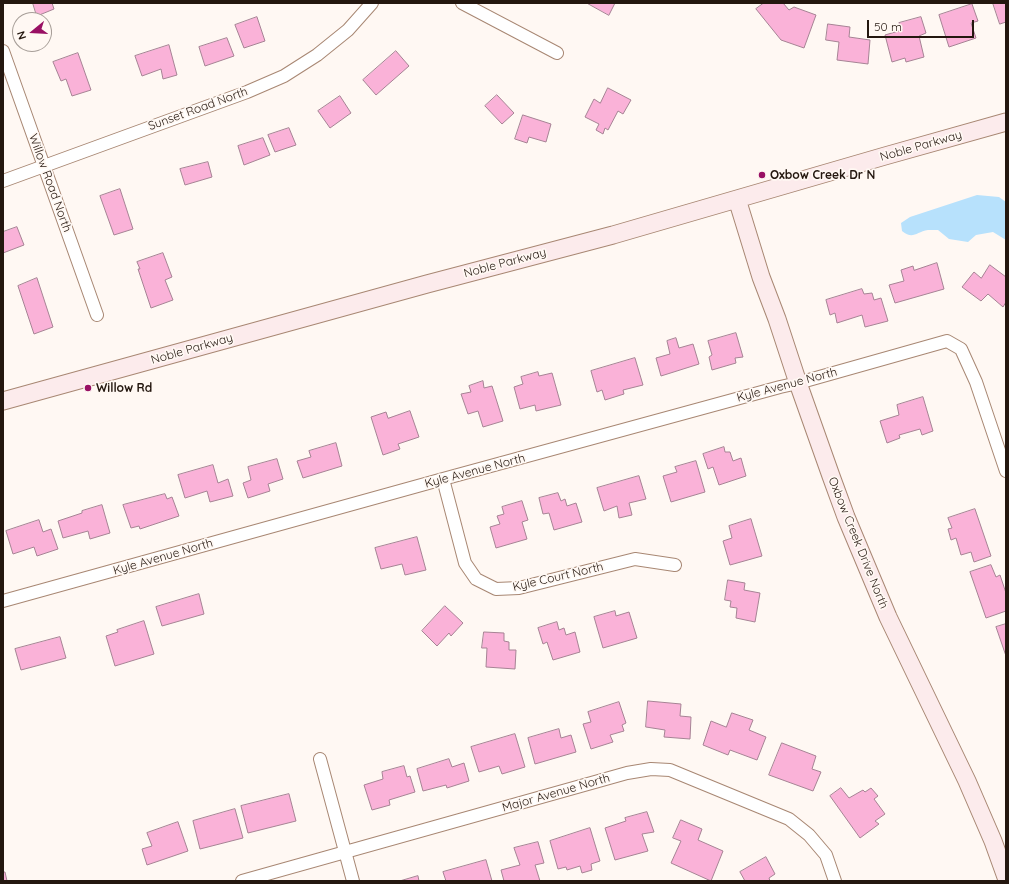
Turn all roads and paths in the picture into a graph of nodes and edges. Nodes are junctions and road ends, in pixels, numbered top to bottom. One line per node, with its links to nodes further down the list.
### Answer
1 (372, 3): 6 (street, Sunset Road North)
2 (462, 3): 4 (street)
3 (3, 51): 6 (street, Willow Road North)
4 (557, 54)
5 (1006, 122): 8 (main road, Noble Parkway)
6 (44, 165): 7 (street, Sunset Road North); 9 (street, Willow Road North)
7 (3, 181)
8 (737, 199): 10 (main road, Oxbow Creek Drive North); 11 (main road, Noble Parkway)
9 (97, 315)
10 (798, 383): 12 (street, Kyle Avenue North); 13 (street, Kyle Avenue North); 18 (main road, Oxbow Creek Drive North)
11 (3, 401)
12 (1006, 471)
13 (443, 479): 14 (street, Kyle Court North); 15 (street, Kyle Avenue North)
14 (675, 565)
15 (3, 602)
16 (320, 759): 17 (street)
17 (346, 853): 19 (street, Major Avenue North); 20 (street); 21 (street, Major Avenue North)
18 (1006, 877)
19 (242, 881)
20 (353, 881)
21 (835, 881)

